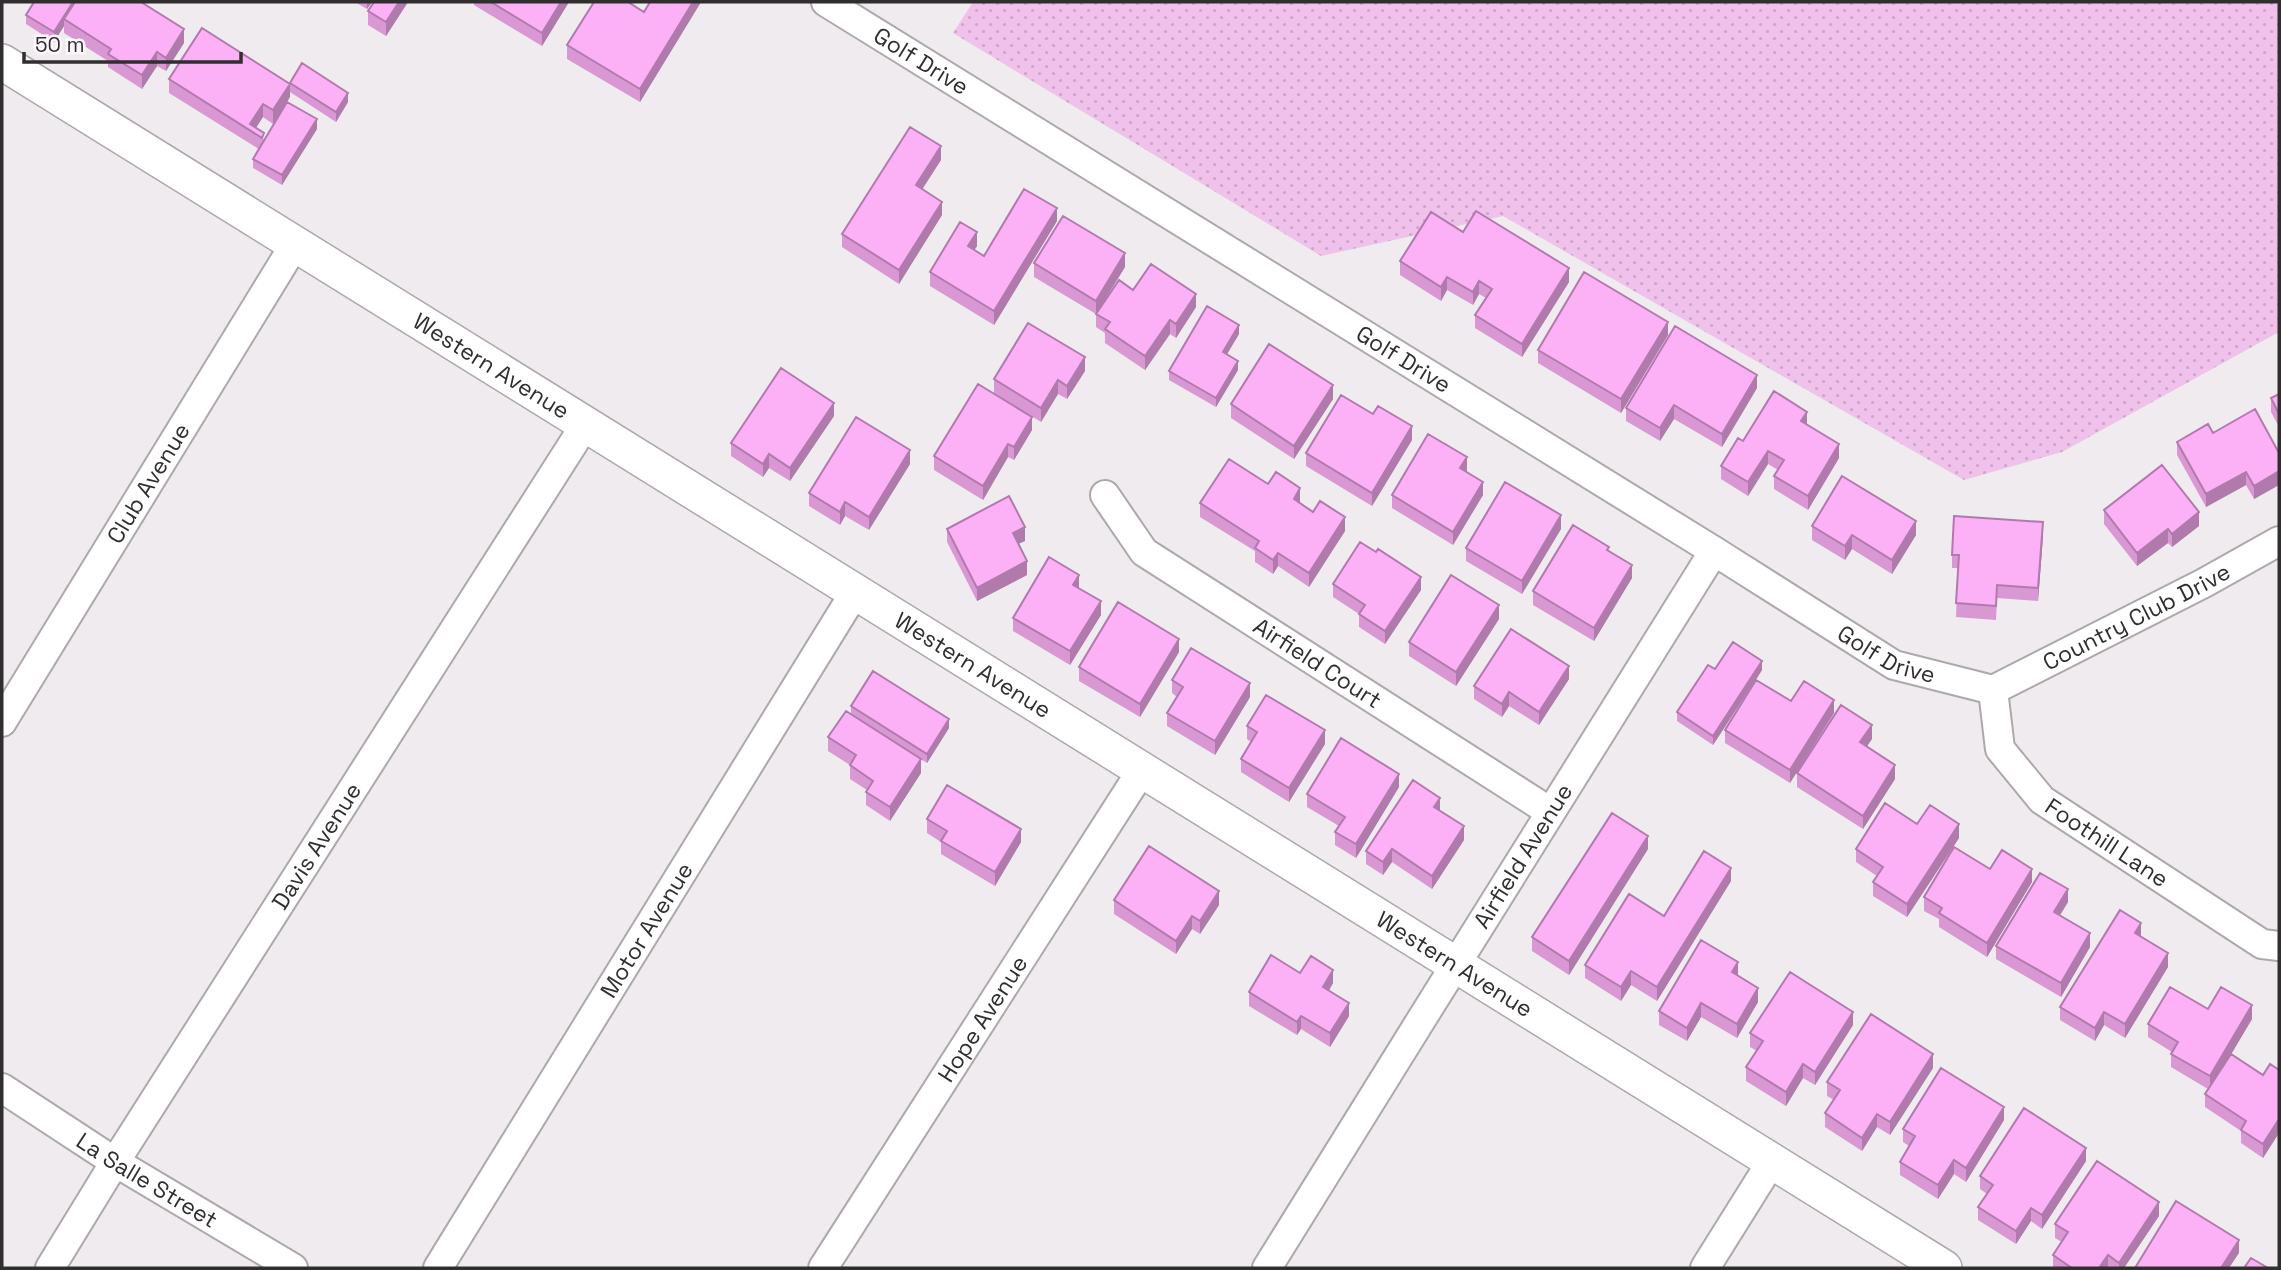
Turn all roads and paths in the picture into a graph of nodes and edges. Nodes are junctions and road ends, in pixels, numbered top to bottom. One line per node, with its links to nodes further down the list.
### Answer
1 (826, 2): 7 (street, Golf Drive)
2 (2, 62): 3 (street, Western Avenue)
3 (295, 244): 4 (street, Western Avenue); 10 (street, Club Avenue)
4 (585, 425): 8 (street, Western Avenue); 17 (street, Davis Avenue)
5 (1105, 495): 12 (street, Airfield Court)
6 (2279, 541): 9 (street, Country Club Drive)
7 (1714, 551): 9 (street, Golf Drive); 12 (street, Airfield Avenue)
8 (855, 592): 11 (street, Western Avenue); 20 (street, Motor Avenue)
9 (1993, 690): 13 (street, Foothill Lane)
10 (2, 722)
11 (1142, 770): 14 (street, Western Avenue); 21 (street, Hope Avenue)
12 (1549, 810): 14 (street, Airfield Avenue)
13 (2279, 946)
14 (1456, 966): 16 (street, Western Avenue); 22 (street, Airfield Avenue)
15 (2, 1088): 17 (street, La Salle Street)
16 (1772, 1161): 23 (street); 24 (street, Western Avenue)
17 (115, 1162): 18 (street, Davis Avenue); 19 (street, La Salle Street)
18 (50, 1268)
19 (293, 1268)
20 (438, 1268)
21 (823, 1268)
22 (1267, 1268)
23 (1704, 1268)
24 (1944, 1268)

